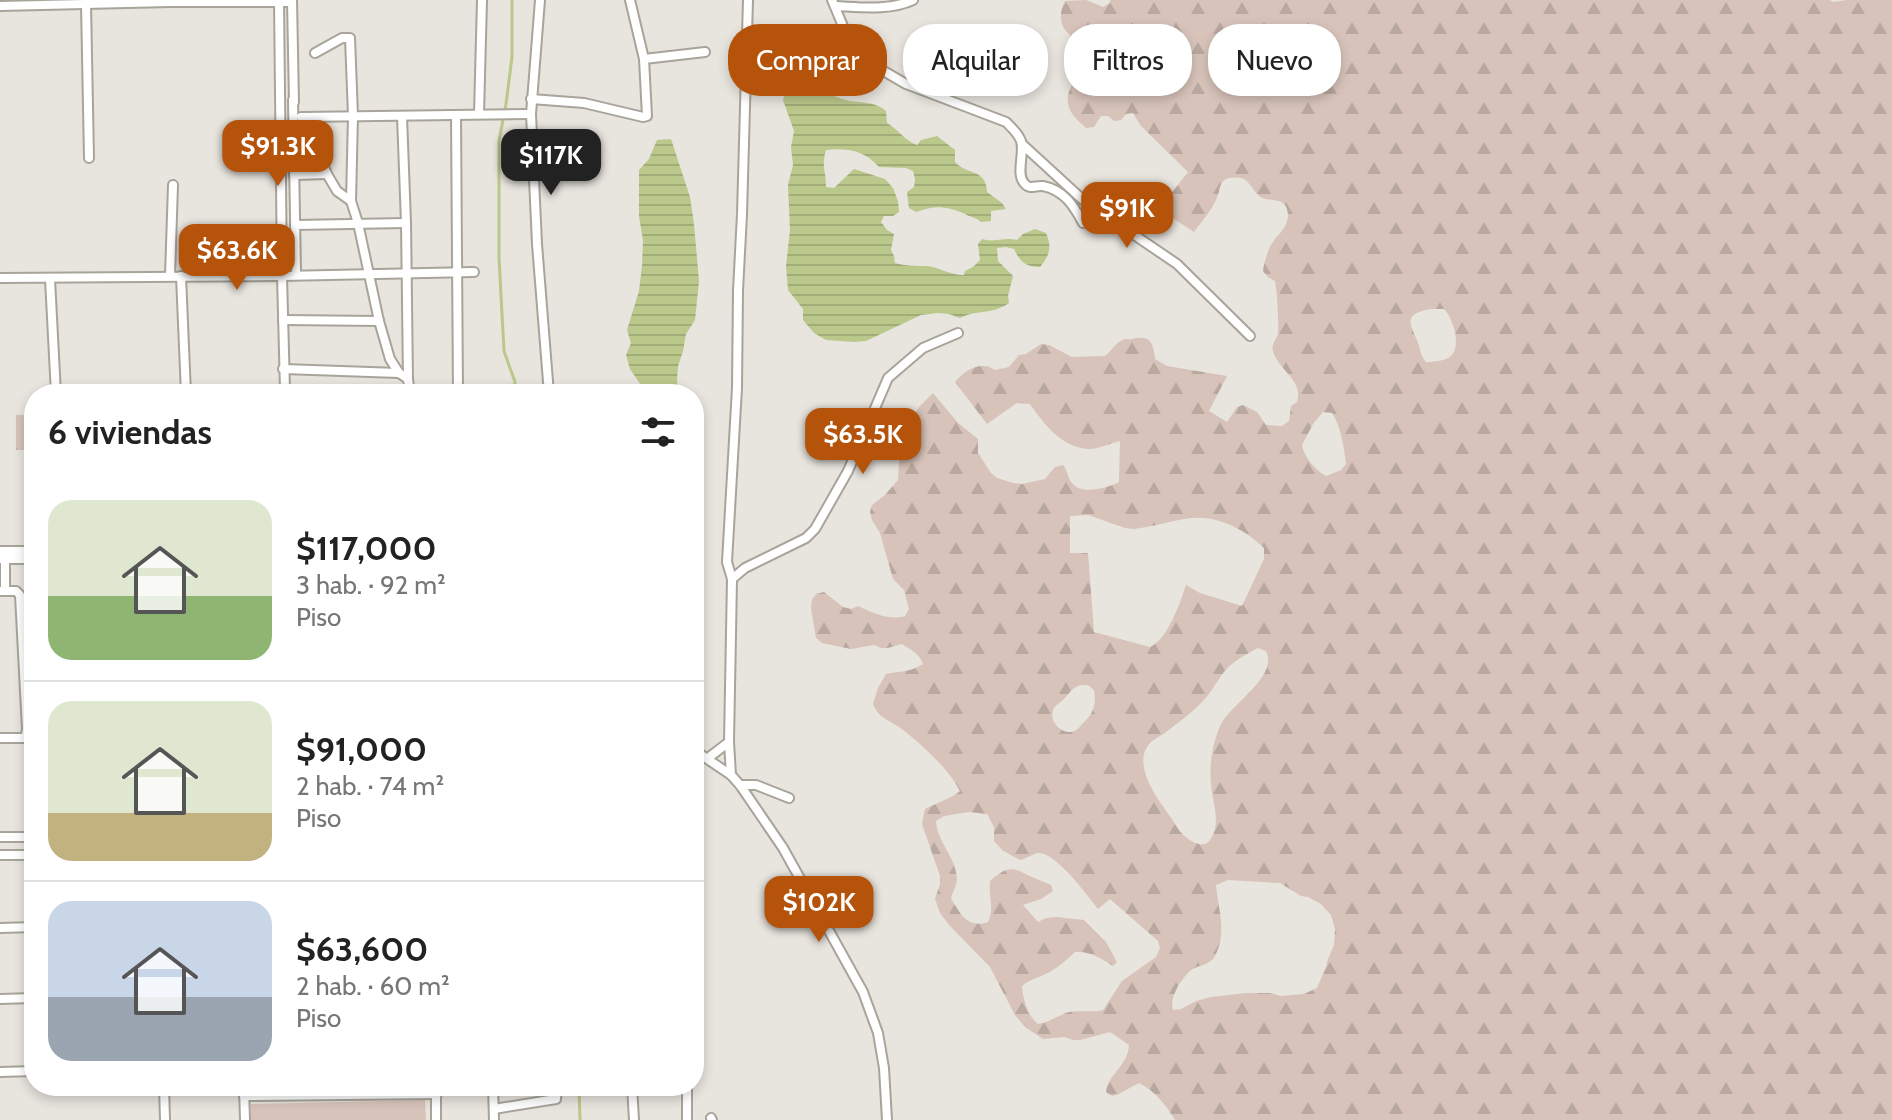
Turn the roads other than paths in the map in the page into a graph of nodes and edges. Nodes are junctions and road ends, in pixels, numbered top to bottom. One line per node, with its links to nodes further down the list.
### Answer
1 (482, 0): 19 (street)
2 (540, 0): 17 (street)
3 (630, 0): 16 (street)
4 (748, 0): 61 (street)
5 (913, 0): 11 (street)
6 (170, 1): 7 (street); 12 (street)
7 (279, 1): 8 (street); 42 (street)
8 (292, 1): 18 (street)
9 (24, 3): 10 (street); 13 (street)
10 (47, 3): 12 (street)
11 (834, 3): 25 (street)
12 (86, 4): 26 (street)
13 (0, 6)
14 (705, 52): 16 (street)
15 (315, 53): 22 (street)
16 (644, 59): 17 (street)
17 (531, 99): 20 (street)
18 (293, 100): 24 (street); 28 (street)
19 (482, 114): 20 (street); 21 (street)
20 (527, 114): 57 (street)
21 (456, 115): 23 (street); 37 (street)
22 (353, 116): 23 (street); 24 (street); 30 (street)
23 (402, 116): 32 (street)
24 (301, 117): 27 (street)
25 (1023, 145): 33 (street); 48 (street)
26 (89, 158)
27 (327, 174): 28 (street); 30 (street)
28 (294, 175): 34 (street)
29 (173, 185): 40 (street)
30 (351, 201): 31 (street)
31 (358, 223): 32 (street); 34 (street); 38 (street)
32 (406, 223): 36 (street)
33 (1083, 223)
34 (295, 225): 39 (street)
35 (474, 272): 37 (street)
36 (407, 273): 37 (street); 38 (street); 51 (street)
37 (456, 273): 56 (street)
38 (370, 274): 39 (street); 46 (street)
39 (296, 275): 42 (street)
40 (170, 276): 41 (street); 44 (street)
41 (181, 276): 42 (street); 53 (street)
42 (282, 276): 45 (street)
43 (0, 278): 44 (street)
44 (50, 279): 52 (street)
45 (283, 320): 46 (street); 49 (street)
46 (379, 321): 50 (street)
47 (958, 333): 61 (street)
48 (1250, 336)
49 (283, 369): 50 (street); 54 (street)
50 (399, 373): 51 (street)
51 (408, 379): 55 (street)
52 (55, 384)
53 (186, 384)
54 (284, 384)
55 (409, 384)
56 (458, 384)
57 (548, 384)
58 (24, 553): 59 (street)
59 (2, 556): 60 (street); 62 (street)
60 (24, 558)
61 (732, 579): 66 (street)
62 (2, 591): 63 (street)
63 (24, 672)
64 (0, 738): 65 (street)
65 (24, 738)
66 (729, 742): 68 (street); 69 (street)
67 (704, 756): 68 (street)
68 (708, 758): 69 (street)
69 (731, 775): 70 (street)
70 (740, 785): 71 (street); 96 (street)
71 (789, 798)
72 (0, 837): 73 (street)
73 (24, 837)
74 (0, 855): 75 (street)
75 (24, 855)
76 (24, 927): 77 (street)
77 (0, 928)
78 (24, 998): 79 (street)
79 (0, 999)
80 (24, 1071): 81 (street)
81 (0, 1072)
82 (164, 1096): 90 (street)
83 (244, 1096): 91 (street)
84 (436, 1096): 92 (street)
85 (493, 1096): 89 (street)
86 (556, 1096): 89 (street)
87 (633, 1096): 94 (street)
88 (687, 1096): 95 (street)
89 (494, 1109): 93 (street)
90 (165, 1120)
91 (245, 1120)
92 (436, 1120)
93 (494, 1120)
94 (634, 1120)
95 (687, 1120)
96 (887, 1120)

